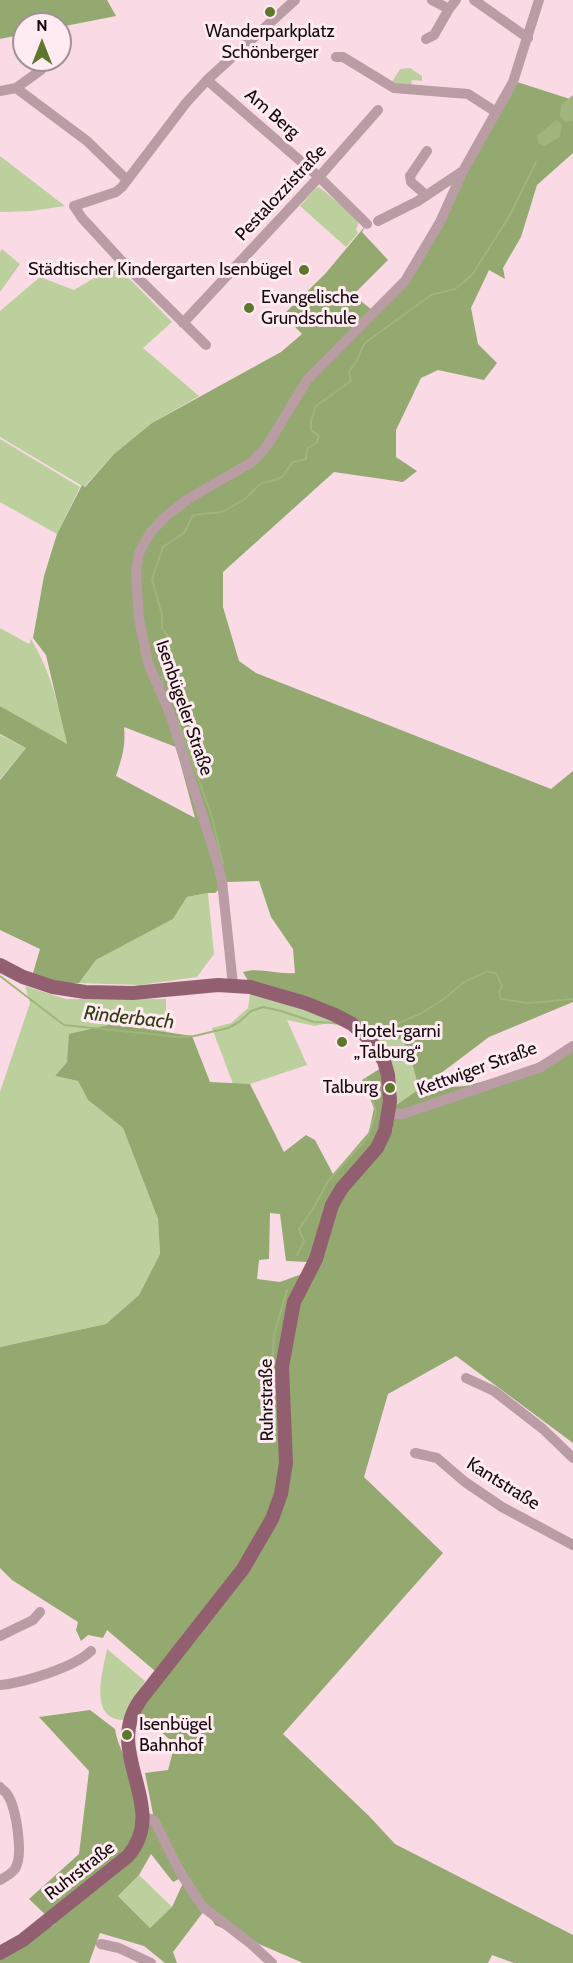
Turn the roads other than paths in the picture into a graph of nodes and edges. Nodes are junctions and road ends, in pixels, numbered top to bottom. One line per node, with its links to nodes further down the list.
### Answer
1 (295, 0): 11 (street)
2 (432, 0): 6 (street)
3 (456, 0): 6 (street)
4 (474, 0): 7 (street)
5 (539, 0): 7 (street, Isenbügeler Straße)
6 (448, 9): 8 (street)
7 (528, 38): 15 (street, Isenbügeler Straße)
8 (426, 39)
9 (336, 57): 15 (street)
10 (38, 72): 12 (street)
11 (207, 80): 18 (street, Am Berg); 19 (street)
12 (16, 88): 13 (street); 19 (street)
13 (0, 91)
14 (378, 110): 18 (street, Pestalozzistraße)
15 (496, 112): 17 (street, Isenbügeler Straße)
16 (427, 151): 20 (street)
17 (463, 171): 20 (street, Isenbügeler Straße); 26 (street, Isenbügeler Straße)
18 (319, 177): 22 (street, Am Berg); 23 (street, Pestalozzistraße)
19 (127, 180): 23 (street)
20 (426, 195): 21 (street, Isenbügeler Straße)
21 (378, 221)
22 (366, 224)
23 (183, 323): 24 (street)
24 (206, 345)
25 (0, 965): 26 (main road, Ruhrstraße)
26 (233, 985): 28 (main road, Ruhrstraße)
27 (573, 1046): 28 (street, Kettwiger Straße)
28 (389, 1114): 38 (main road, Ruhrstraße)
29 (466, 1378): 31 (street)
30 (415, 1453): 32 (street, Kantstraße)
31 (573, 1458)
32 (573, 1545)
33 (40, 1612): 34 (street)
34 (0, 1636)
35 (91, 1651): 36 (street)
36 (0, 1685)
37 (0, 1788): 39 (street)
38 (143, 1817): 41 (main road, Ruhrstraße); 43 (street)
39 (0, 1880)
40 (101, 1944): 42 (street)
41 (0, 1953)
42 (151, 1963)
43 (272, 1963)

